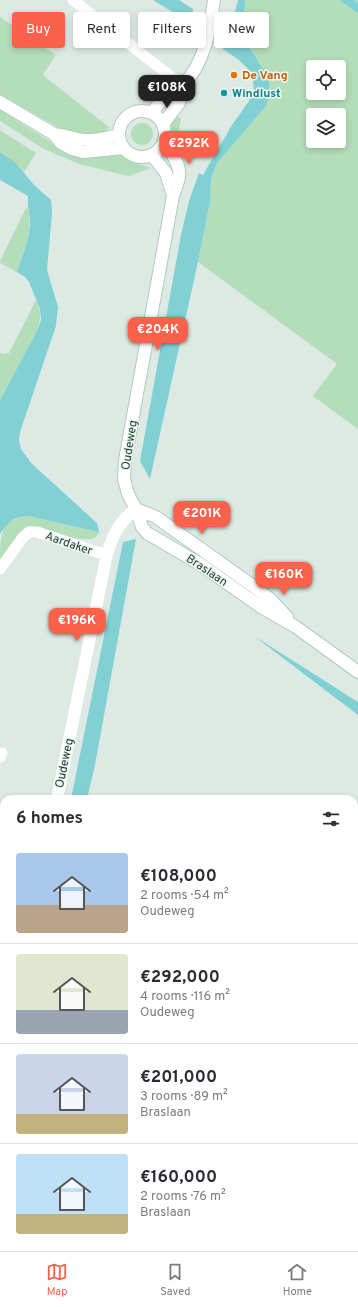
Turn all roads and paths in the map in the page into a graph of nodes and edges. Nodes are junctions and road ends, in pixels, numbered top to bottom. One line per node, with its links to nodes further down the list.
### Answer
1 (73, 0): 3 (street)
2 (214, 0): 3 (main road)
3 (183, 86): 5 (main road); 6 (main road)
4 (0, 102): 7 (main road)
5 (152, 113): 6 (main road); 8 (main road)
6 (163, 124): 9 (main road)
7 (54, 134): 8 (main road); 10 (main road)
8 (119, 135): 10 (main road)
9 (164, 143): 11 (main road); 12 (main road, Oudeweg)
10 (123, 148): 11 (main road)
11 (152, 155): 12 (main road, Oudeweg)
12 (173, 196): 13 (main road, Oudeweg)
13 (136, 509): 14 (main road, Oudeweg); 16 (main road, Braslaan); 16 (main road, Braslaan)
14 (107, 554): 15 (street, Aardaker); 18 (main road, Oudeweg)
15 (0, 569)
16 (296, 627): 17 (main road, Braslaan)
17 (358, 672)
18 (58, 795)

